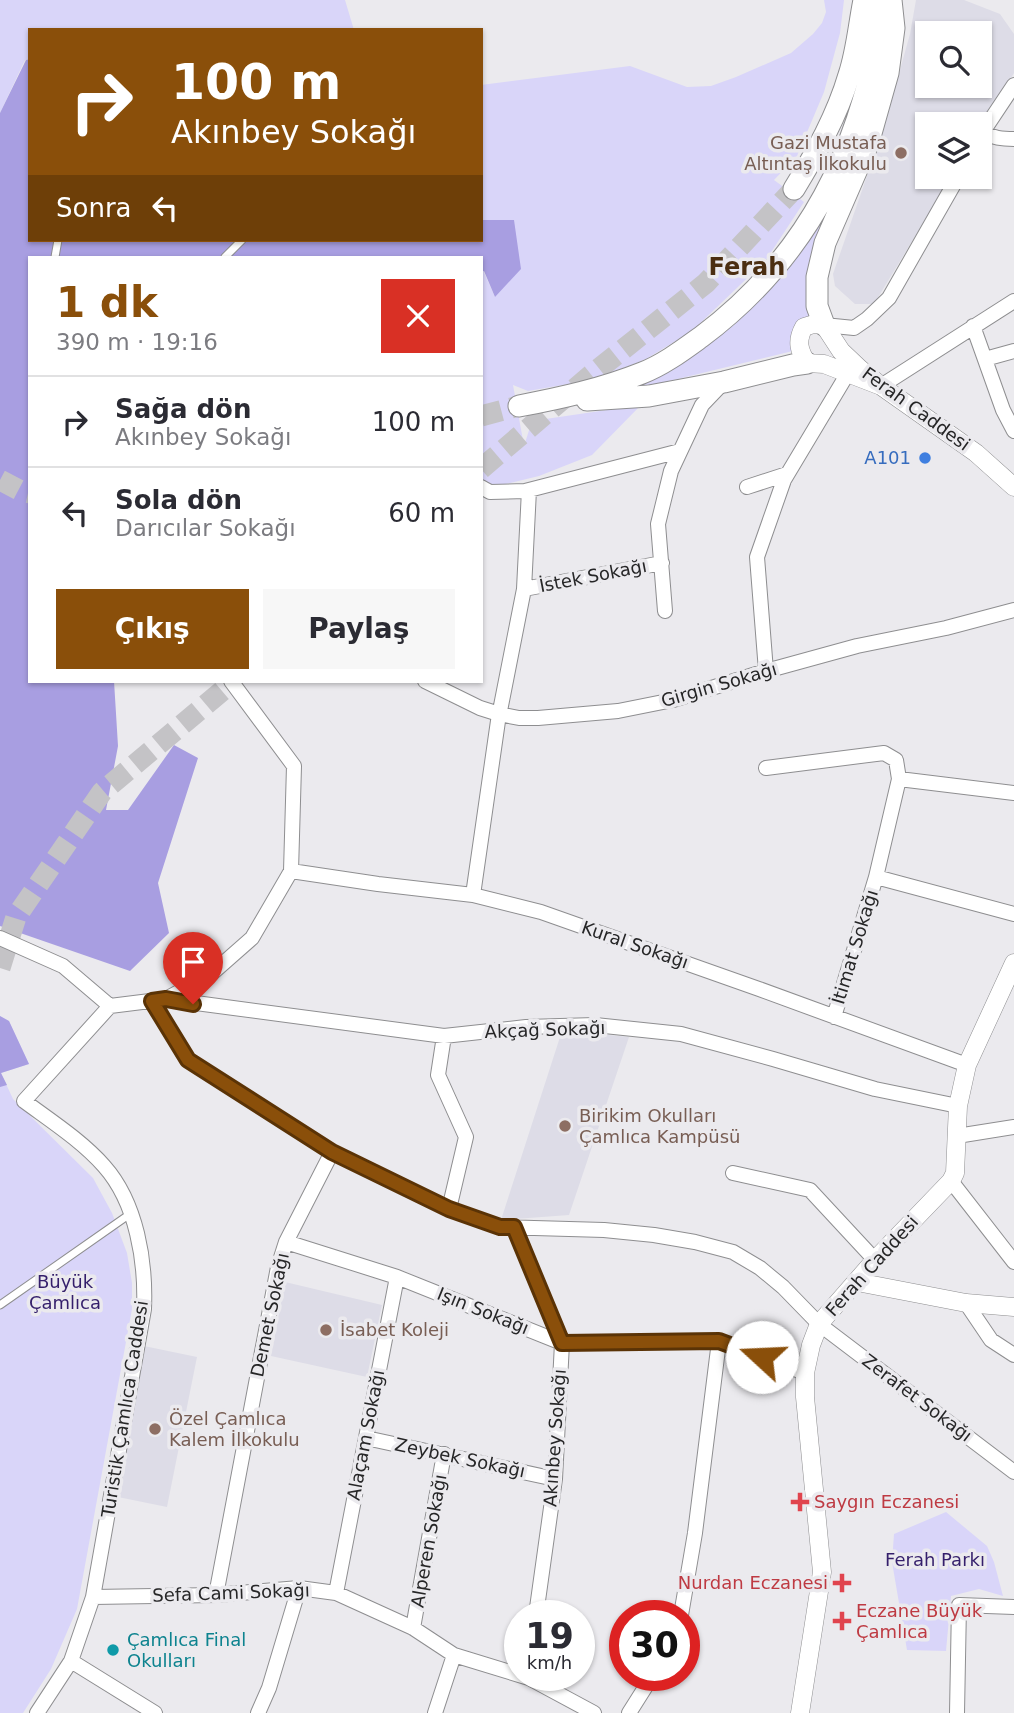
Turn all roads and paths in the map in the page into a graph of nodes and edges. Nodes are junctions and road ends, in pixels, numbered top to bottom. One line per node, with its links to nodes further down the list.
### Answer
1 (864, 0): 8 (main road)
2 (880, 0): 19 (main road)
3 (891, 0): 13 (main road)
4 (1014, 85): 5 (street)
5 (992, 118)
6 (992, 137): 7 (street)
7 (1014, 139)
8 (794, 189)
9 (951, 189): 13 (street)
10 (241, 242): 11 (lane)
11 (226, 256)
12 (1014, 301): 14 (street)
13 (824, 325): 17 (street); 20 (street, Ferah Caddesi)
14 (973, 326): 16 (street); 20 (street)
15 (1014, 351): 16 (street)
16 (985, 359): 21 (street)
17 (807, 363): 18 (street); 19 (main road)
18 (848, 373): 20 (street); 23 (street)
19 (724, 382): 22 (street)
20 (881, 386): 26 (street, Ferah Caddesi)
21 (1014, 430)
22 (680, 451): 27 (street); 28 (street)
23 (788, 474): 25 (street); 32 (street)
24 (483, 487): 27 (street)
25 (747, 487)
26 (1014, 487)
27 (529, 489): 29 (street)
28 (662, 563): 29 (street, İstek Sokağı); 31 (street)
29 (524, 589): 35 (street)
30 (1014, 610): 32 (street, Girgin Sokağı)
31 (665, 611)
32 (766, 671): 35 (street, Girgin Sokağı)
33 (232, 683): 39 (street)
34 (429, 683): 35 (street, Girgin Sokağı)
35 (499, 714): 41 (street)
36 (766, 768): 37 (street)
37 (899, 779): 38 (street); 40 (street, İtimat Sokağı)
38 (1014, 793)
39 (291, 871): 41 (street, Kural Sokağı); 45 (street)
40 (876, 877): 42 (street); 47 (street, İtimat Sokağı)
41 (473, 895): 47 (street, Kural Sokağı)
42 (1014, 914)
43 (0, 938): 46 (street)
44 (1014, 963): 49 (street)
45 (159, 1000): 46 (street); 48 (street, Akçağ Sokağı); 53 (street, Zerafet Sokağı)
46 (110, 1006): 57 (street, Turistik Çamlıca Caddesi)
47 (834, 1017): 49 (street, Kural Sokağı)
48 (444, 1036): 50 (street, Akçağ Sokağı); 56 (street)
49 (967, 1065): 50 (street)
50 (958, 1106): 52 (street)
51 (1014, 1127): 52 (street)
52 (957, 1136): 55 (street)
53 (332, 1152): 56 (street, Zerafet Sokağı); 59 (street, Demet Sokağı)
54 (733, 1173): 60 (street)
55 (951, 1181): 60 (street, Ferah Caddesi); 61 (street)
56 (449, 1209): 58 (street, Zerafet Sokağı)
57 (131, 1213): 65 (lane); 79 (street, Turistik Çamlıca Caddesi)
58 (514, 1227): 67 (street, Zerafet Sokağı); 69 (street, Akınbey Sokağı)
59 (286, 1242): 62 (street, Işın Sokağı); 78 (street, Demet Sokağı)
60 (875, 1260): 63 (street, Ferah Caddesi)
61 (1014, 1262)
62 (397, 1277): 69 (street, Işın Sokağı); 72 (street, Alaçam Sokağı)
63 (857, 1282): 64 (street); 67 (street, Ferah Caddesi)
64 (967, 1303): 66 (street); 70 (street)
65 (0, 1305)
66 (1014, 1307)
67 (819, 1324): 71 (street, Ferah Caddesi); 74 (street, Zerafet Sokağı)
68 (719, 1341): 69 (street, Işın Sokağı); 71 (street, Işın Sokağı); 81 (street)
69 (562, 1343): 75 (street, Akınbey Sokağı)
70 (1014, 1355)
71 (805, 1373): 95 (street, Ferah Caddesi)
72 (366, 1438): 73 (street, Zeybek Sokağı); 77 (street, Alaçam Sokağı)
73 (444, 1454): 75 (street, Zeybek Sokağı); 83 (street, Alperen Sokağı)
74 (1014, 1472)
75 (555, 1479): 80 (street, Akınbey Sokağı)
76 (299, 1588): 77 (street, Sefa Cami Sokağı); 78 (street, Sefa Cami Sokağı); 91 (street)
77 (336, 1592): 83 (street, Sefa Cami Sokağı)
78 (215, 1595): 79 (street, Sefa Cami Sokağı)
79 (93, 1597): 85 (street, Turistik Çamlıca Caddesi)
80 (538, 1600)
81 (684, 1600)
82 (1014, 1607): 96 (street)
83 (413, 1628): 84 (street, Sefa Cami Sokağı)
84 (454, 1655): 86 (street, Sefa Cami Sokağı); 92 (street)
85 (71, 1661): 89 (street, Turistik Çamlıca Caddesi); 90 (street)
86 (504, 1669)
87 (555, 1691): 93 (street, Sefa Cami Sokağı)
88 (643, 1691): 94 (street)
89 (37, 1713)
90 (155, 1713)
91 (258, 1713)
92 (435, 1713)
93 (594, 1713)
94 (629, 1713)
95 (800, 1713)
96 (957, 1713)

